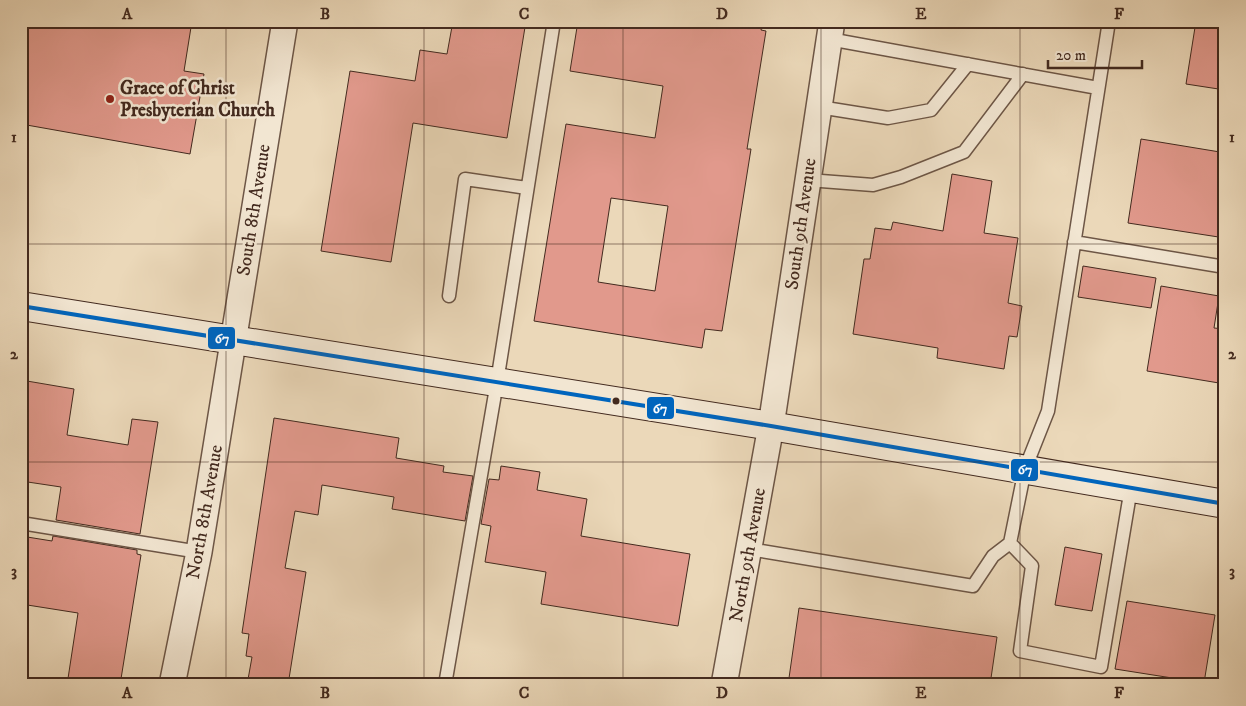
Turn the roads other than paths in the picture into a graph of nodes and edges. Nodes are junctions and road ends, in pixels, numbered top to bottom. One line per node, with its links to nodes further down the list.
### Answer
1 (285, 21): 15 (street, South 8th Avenue)
2 (554, 21): 10 (lane)
3 (1109, 21): 7 (lane)
4 (830, 30): 5 (lane); 8 (street, South 9th Avenue)
5 (968, 64): 6 (lane); 8 (lane)
6 (1023, 74): 7 (lane); 9 (lane)
7 (1098, 88): 11 (lane)
8 (819, 108): 9 (street, South 9th Avenue)
9 (808, 180): 17 (street, South 9th Avenue)
10 (528, 188): 13 (lane); 16 (lane)
11 (1074, 242): 12 (lane); 18 (lane)
12 (1225, 267)
13 (449, 296)
14 (21, 306): 15 (main road)
15 (233, 339): 16 (main road); 24 (street, North 8th Avenue)
16 (497, 382): 17 (main road); 26 (lane)
17 (771, 426): 18 (main road); 23 (street, North 9th Avenue)
18 (1025, 469): 19 (main road); 22 (lane)
19 (1131, 488): 20 (main road); 22 (lane)
20 (1225, 504)
21 (21, 523): 24 (lane)
22 (1010, 543): 23 (lane)
23 (749, 549): 27 (street, North 9th Avenue)
24 (199, 552): 25 (street, North 8th Avenue)
25 (172, 685)
26 (445, 685)
27 (724, 685)

